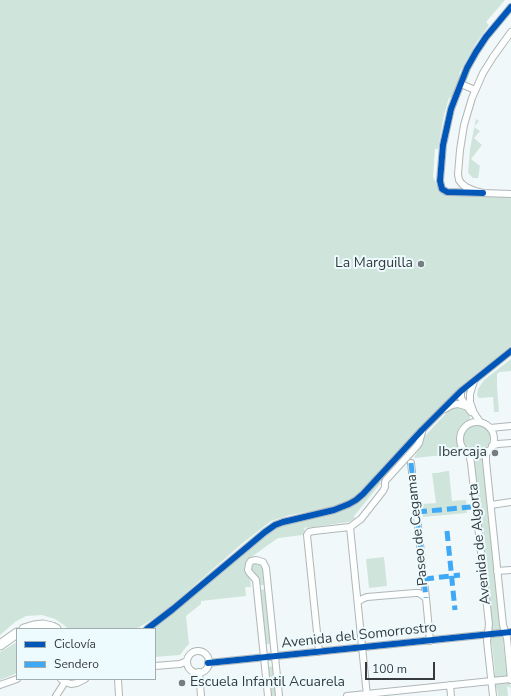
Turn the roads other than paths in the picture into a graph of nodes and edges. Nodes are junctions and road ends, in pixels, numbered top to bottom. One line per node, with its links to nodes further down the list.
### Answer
1 (511, 7): 3 (street)
2 (511, 32): 4 (street)
3 (461, 84): 4 (street); 6 (street)
4 (475, 90): 5 (street)
5 (459, 180): 6 (street); 7 (street)
6 (441, 186): 7 (street)
7 (482, 192): 8 (street)
8 (511, 194)
9 (511, 351): 10 (street)
10 (476, 378): 11 (street); 12 (street)
11 (462, 391): 12 (street); 13 (street)
12 (470, 408): 13 (street); 14 (street); 15 (street)
13 (439, 413): 17 (street)
14 (472, 422): 15 (street); 21 (street)
15 (480, 422): 18 (street)
16 (511, 426): 18 (street)
17 (425, 428): 25 (street); 32 (street)
18 (490, 428): 20 (street)
19 (511, 443): 20 (street)
20 (490, 449): 21 (street); 24 (street, Avenida de Algorta)
21 (469, 454): 35 (street, Avenida de Algorta)
22 (411, 463): 28 (street, Paseo de Cegama)
23 (511, 502): 24 (street)
24 (491, 505): 27 (street, Avenida de Algorta)
25 (350, 527): 29 (street); 39 (street)
26 (511, 570): 27 (street)
27 (498, 571): 33 (street, Avenida de Algorta)
28 (426, 598): 29 (street, Paseo de Cegama); 36 (street, Paseo de Cegama)
29 (358, 602): 38 (street)
30 (27, 628): 31 (highway)
31 (54, 628)
32 (148, 628)
33 (508, 632): 35 (street, Avenida del Somorrostro); 47 (street, Avenida de Algorta)
34 (16, 634): 37 (highway)
35 (487, 635): 36 (street, Avenida del Somorrostro); 51 (street, Avenida de Algorta)
36 (430, 641): 38 (street, Avenida del Somorrostro)
37 (0, 645)
38 (363, 648): 39 (street, Avenida del Somorrostro); 55 (street)
39 (318, 652): 40 (street, Avenida del Somorrostro)
40 (275, 656): 41 (street, Avenida del Somorrostro); 41 (street); 60 (street)
41 (264, 658): 43 (street, Avenida del Somorrostro); 59 (street)
42 (188, 663): 43 (street); 44 (street); 45 (street)
43 (208, 663): 45 (street)
44 (156, 666)
45 (199, 672): 58 (street)
46 (16, 679): 52 (street)
47 (511, 679): 51 (street)
48 (83, 680): 50 (street)
49 (118, 680): 57 (street)
50 (63, 681): 56 (street)
51 (491, 681): 53 (street); 63 (street, Avenida de Algorta)
52 (0, 685)
53 (450, 685): 54 (street); 62 (street)
54 (409, 693): 55 (street)
55 (367, 695): 61 (street)
56 (56, 696)
57 (119, 696)
58 (201, 696)
59 (268, 696)
60 (279, 696)
61 (348, 696)
62 (451, 696)
63 (493, 696)

